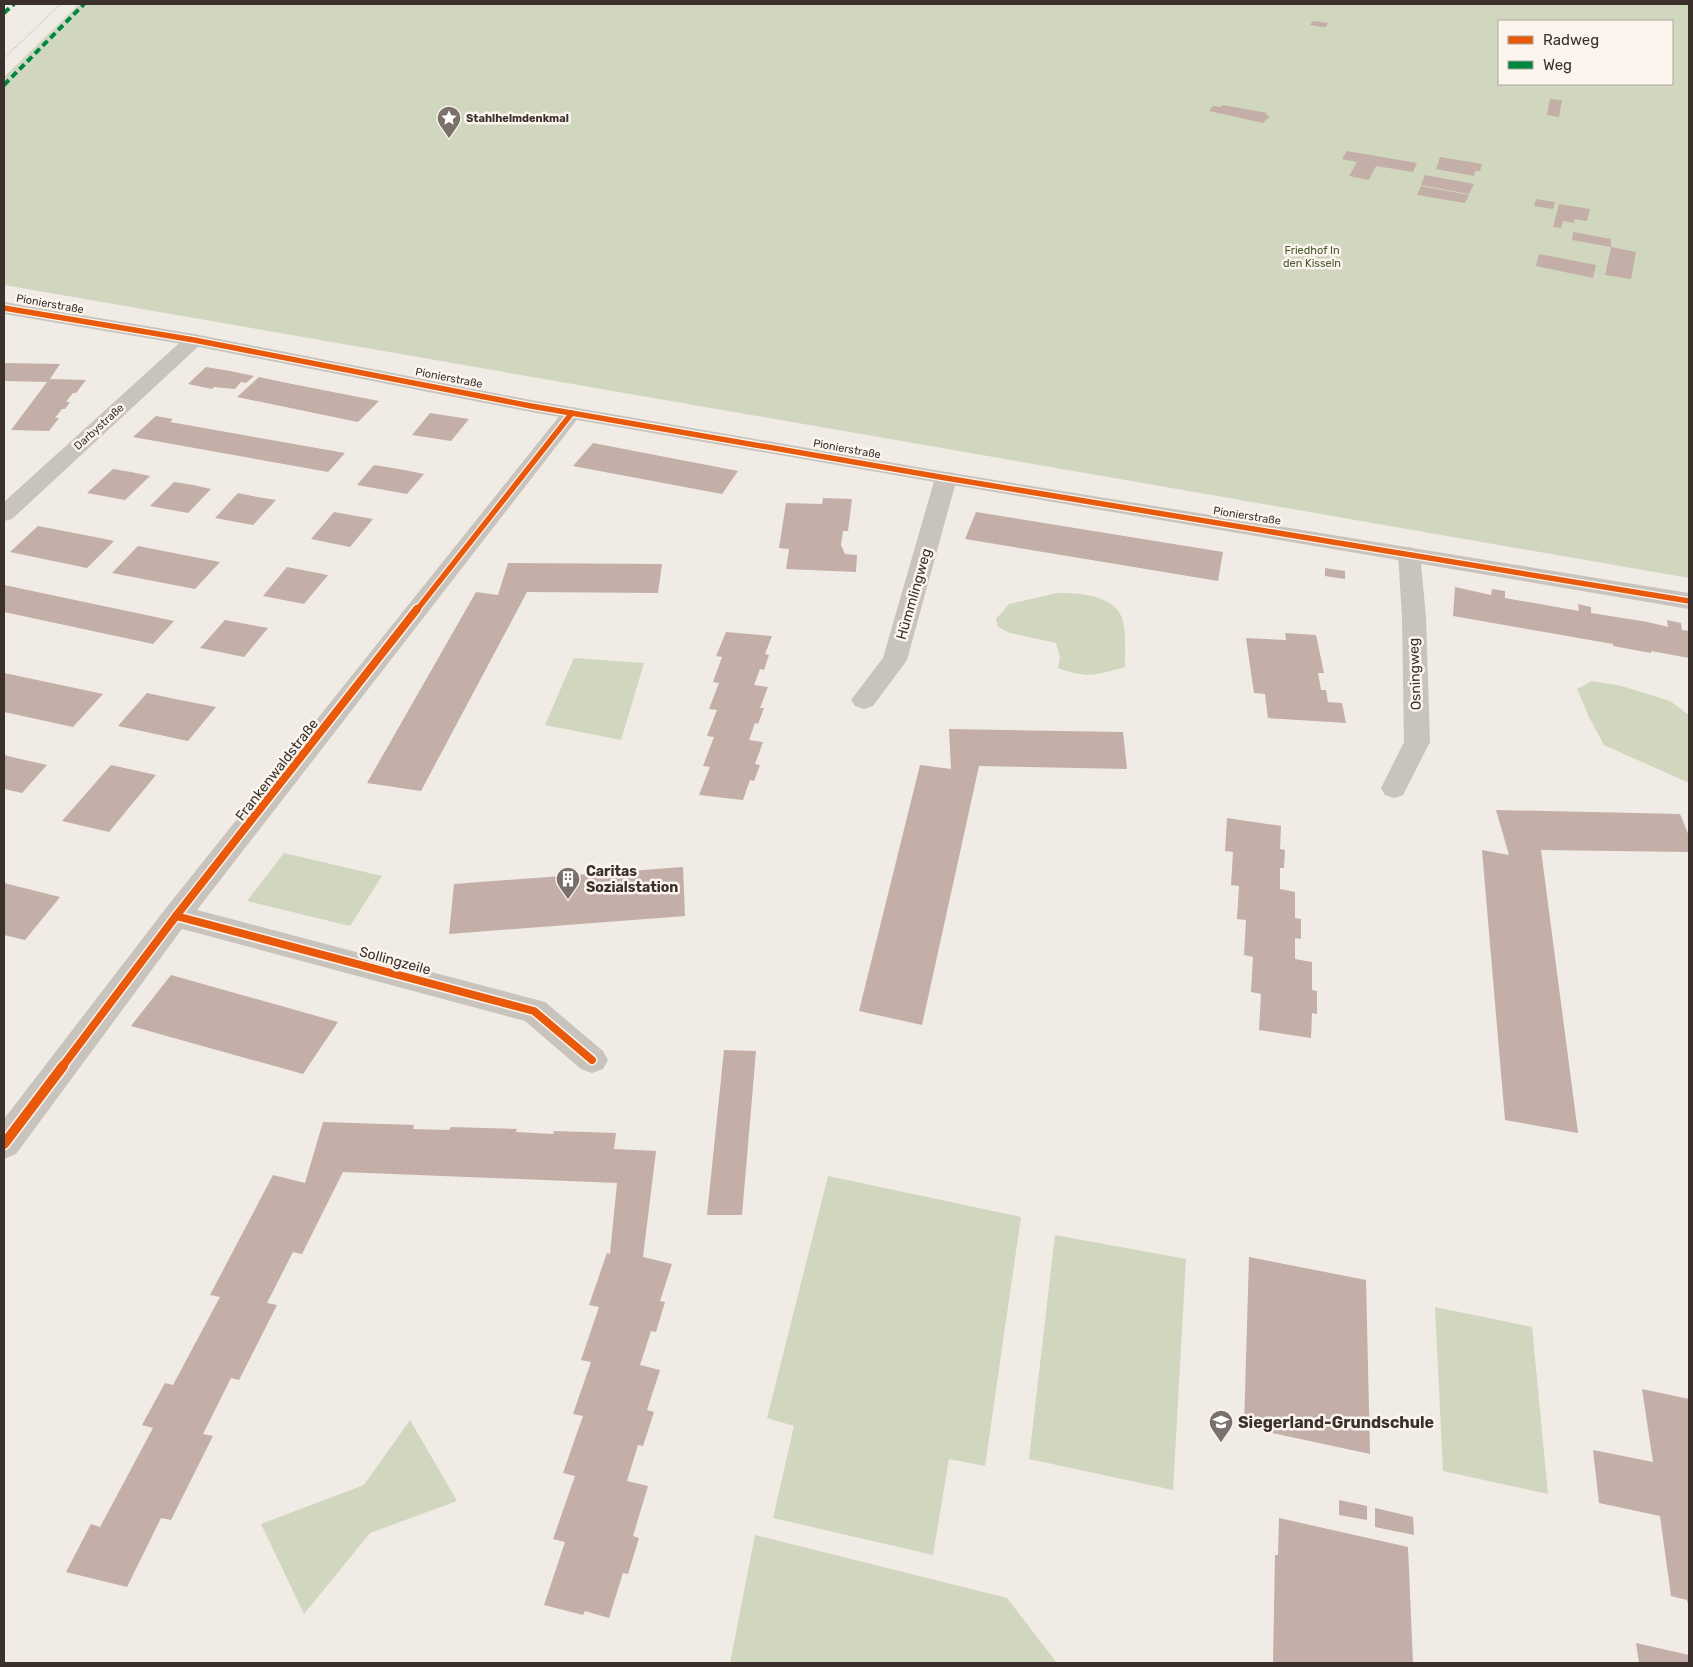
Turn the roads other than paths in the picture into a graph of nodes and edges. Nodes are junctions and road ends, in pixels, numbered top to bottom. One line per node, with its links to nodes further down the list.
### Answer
1 (4, 308): 2 (street, Pionierstraße)
2 (194, 340): 3 (street, Pionierstraße); 5 (street, Darbystraße)
3 (572, 413): 4 (street, Pionierstraße); 10 (street, Frankenwaldstraße)
4 (946, 478): 6 (street, Pionierstraße); 8 (street, Hümmlingweg)
5 (4, 514)
6 (1409, 554): 7 (street, Pionierstraße); 9 (street, Osningweg)
7 (1689, 601)
8 (864, 700)
9 (1394, 788)
10 (176, 916): 11 (street, Sollingzeile); 12 (street, Frankenwaldstraße)
11 (592, 1060)
12 (5, 1141)

